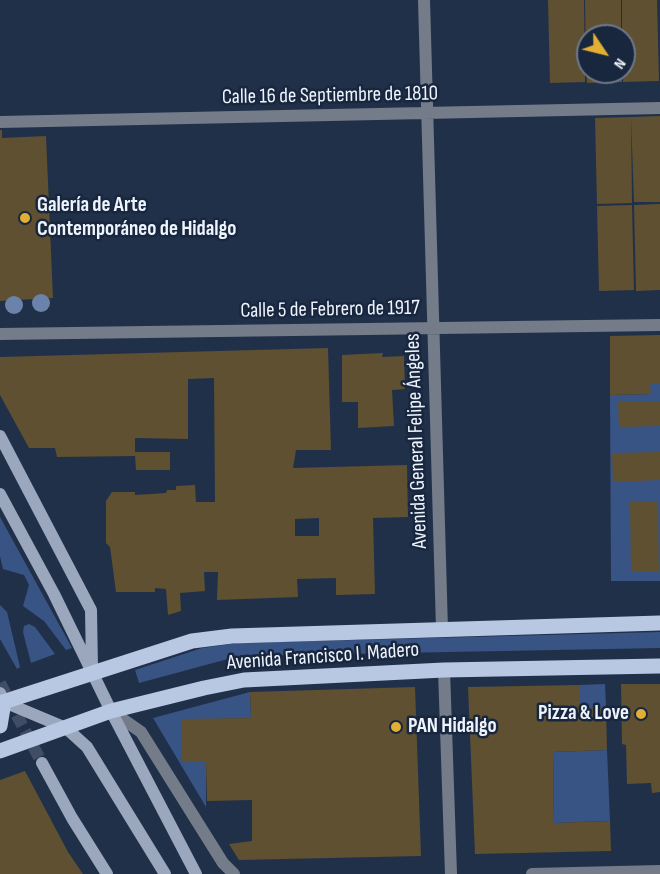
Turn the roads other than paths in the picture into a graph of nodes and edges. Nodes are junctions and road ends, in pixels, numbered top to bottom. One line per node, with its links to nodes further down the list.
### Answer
1 (424, 0): 3 (street, Avenida General Felipe Ángeles)
2 (660, 108): 3 (street, Calle 16 de Septiembre de 1810)
3 (426, 113): 4 (street, Calle 16 de Septiembre de 1810); 6 (street, Avenida General Felipe Ángeles)
4 (0, 123)
5 (660, 325): 6 (street, Calle 5 de Febrero de 1917)
6 (433, 327): 7 (street, Calle 5 de Febrero de 1917); 11 (street, Avenida General Felipe Ángeles)
7 (0, 334)
8 (0, 436): 14 (main road)
9 (0, 494): 14 (main road)
10 (660, 623): 11 (main road, Avenida Francisco I. Madero)
11 (442, 629): 14 (main road, Avenida Francisco I. Madero)
12 (660, 666): 13 (main road, Avenida Francisco I. Madero)
13 (444, 670): 16 (main road, Avenida Francisco I. Madero); 26 (street)
14 (92, 672): 15 (main road, Avenida Francisco I. Madero); 16 (main road)
15 (1, 700): 17 (main road); 18 (main road)
16 (111, 711): 18 (main road, Avenida Francisco I. Madero); 24 (main road); 25 (street)
17 (0, 726)
18 (66, 728): 19 (main road, Avenida Francisco I. Madero); 23 (main road)
19 (0, 752)
20 (42, 764): 22 (main road)
21 (660, 871): 27 (street)
22 (107, 874)
23 (165, 874)
24 (196, 874)
25 (234, 874)
26 (451, 874)
27 (532, 874)

